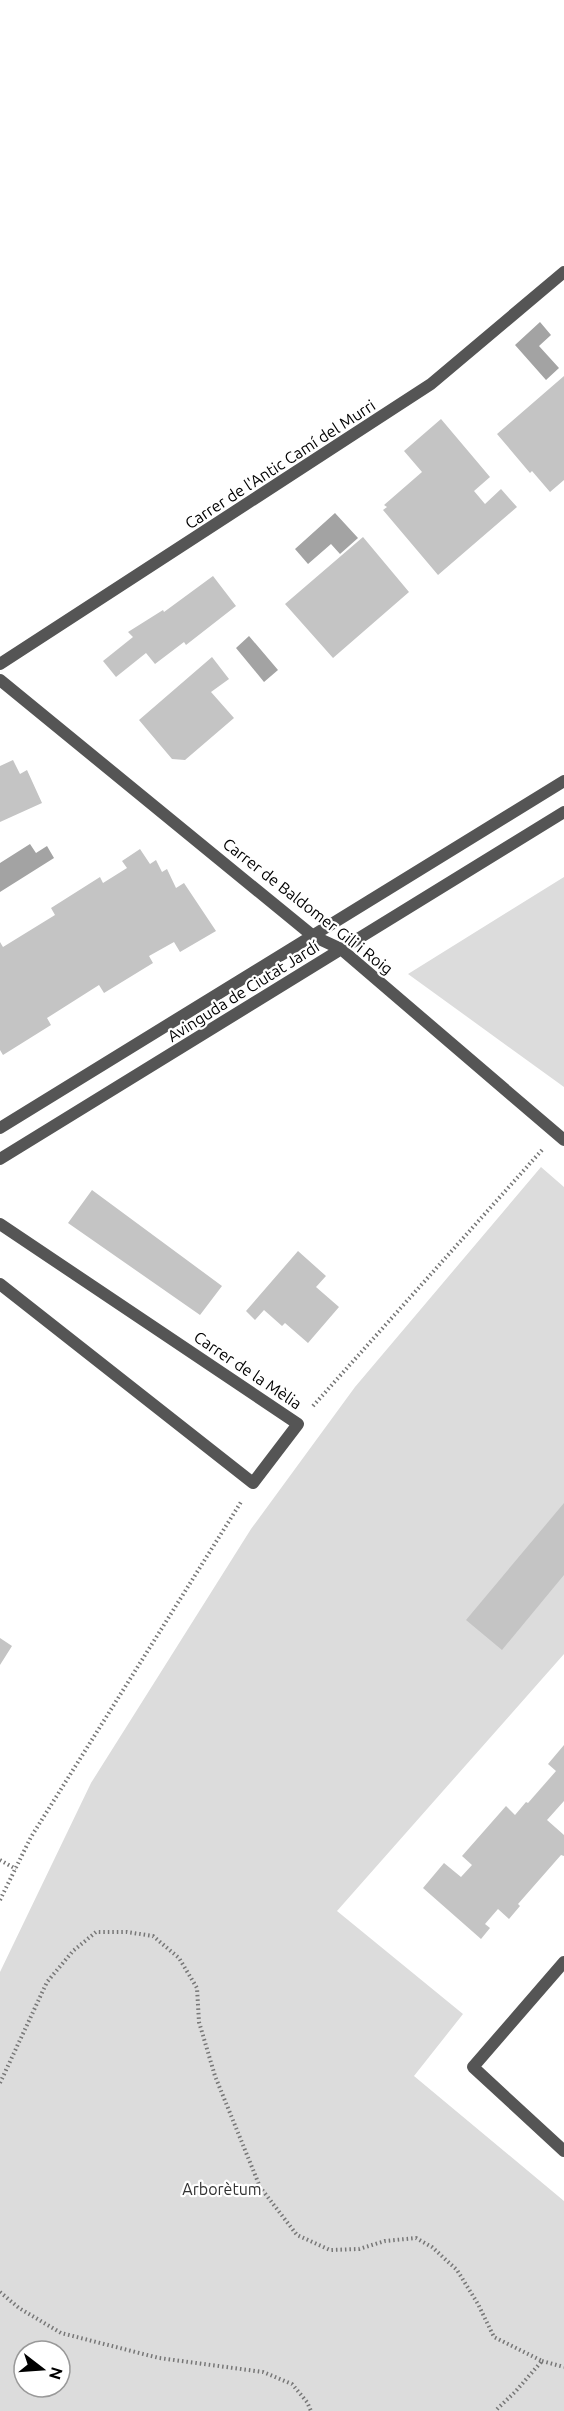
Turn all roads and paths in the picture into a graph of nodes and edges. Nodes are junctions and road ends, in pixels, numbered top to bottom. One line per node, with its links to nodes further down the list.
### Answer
1 (563, 276): 2 (street, Carrer de l'Antic Camí del Murri)
2 (0, 664)
3 (0, 680): 6 (street, Carrer de Baldomer Gili i Roig)
4 (564, 781): 6 (street, Avinguda de Ciutat Jardí)
5 (564, 812): 7 (street, Avinguda de Ciutat Jardí)
6 (313, 936): 7 (street, Carrer de Baldomer Gili i Roig); 8 (street, Avinguda de Ciutat Jardí)
7 (341, 949): 9 (street, Carrer de Baldomer Gili i Roig); 10 (street, Avinguda de Ciutat Jardí)
8 (0, 1128)
9 (560, 1137): 13 (path)
10 (0, 1159)
11 (0, 1224): 13 (street, Carrer de la Mèlia)
12 (0, 1284): 14 (street)
13 (298, 1424): 14 (street, Carrer de la Mèlia)
14 (253, 1483): 16 (path)
15 (0, 1860): 16 (path)
16 (16, 1869): 17 (path)
17 (0, 1900)
18 (564, 1962): 20 (street)
19 (0, 2083): 22 (path)
20 (564, 2151)
21 (0, 2292): 24 (path)
22 (542, 2361): 23 (path); 25 (path)
23 (564, 2367)
24 (311, 2411)
25 (495, 2411)

